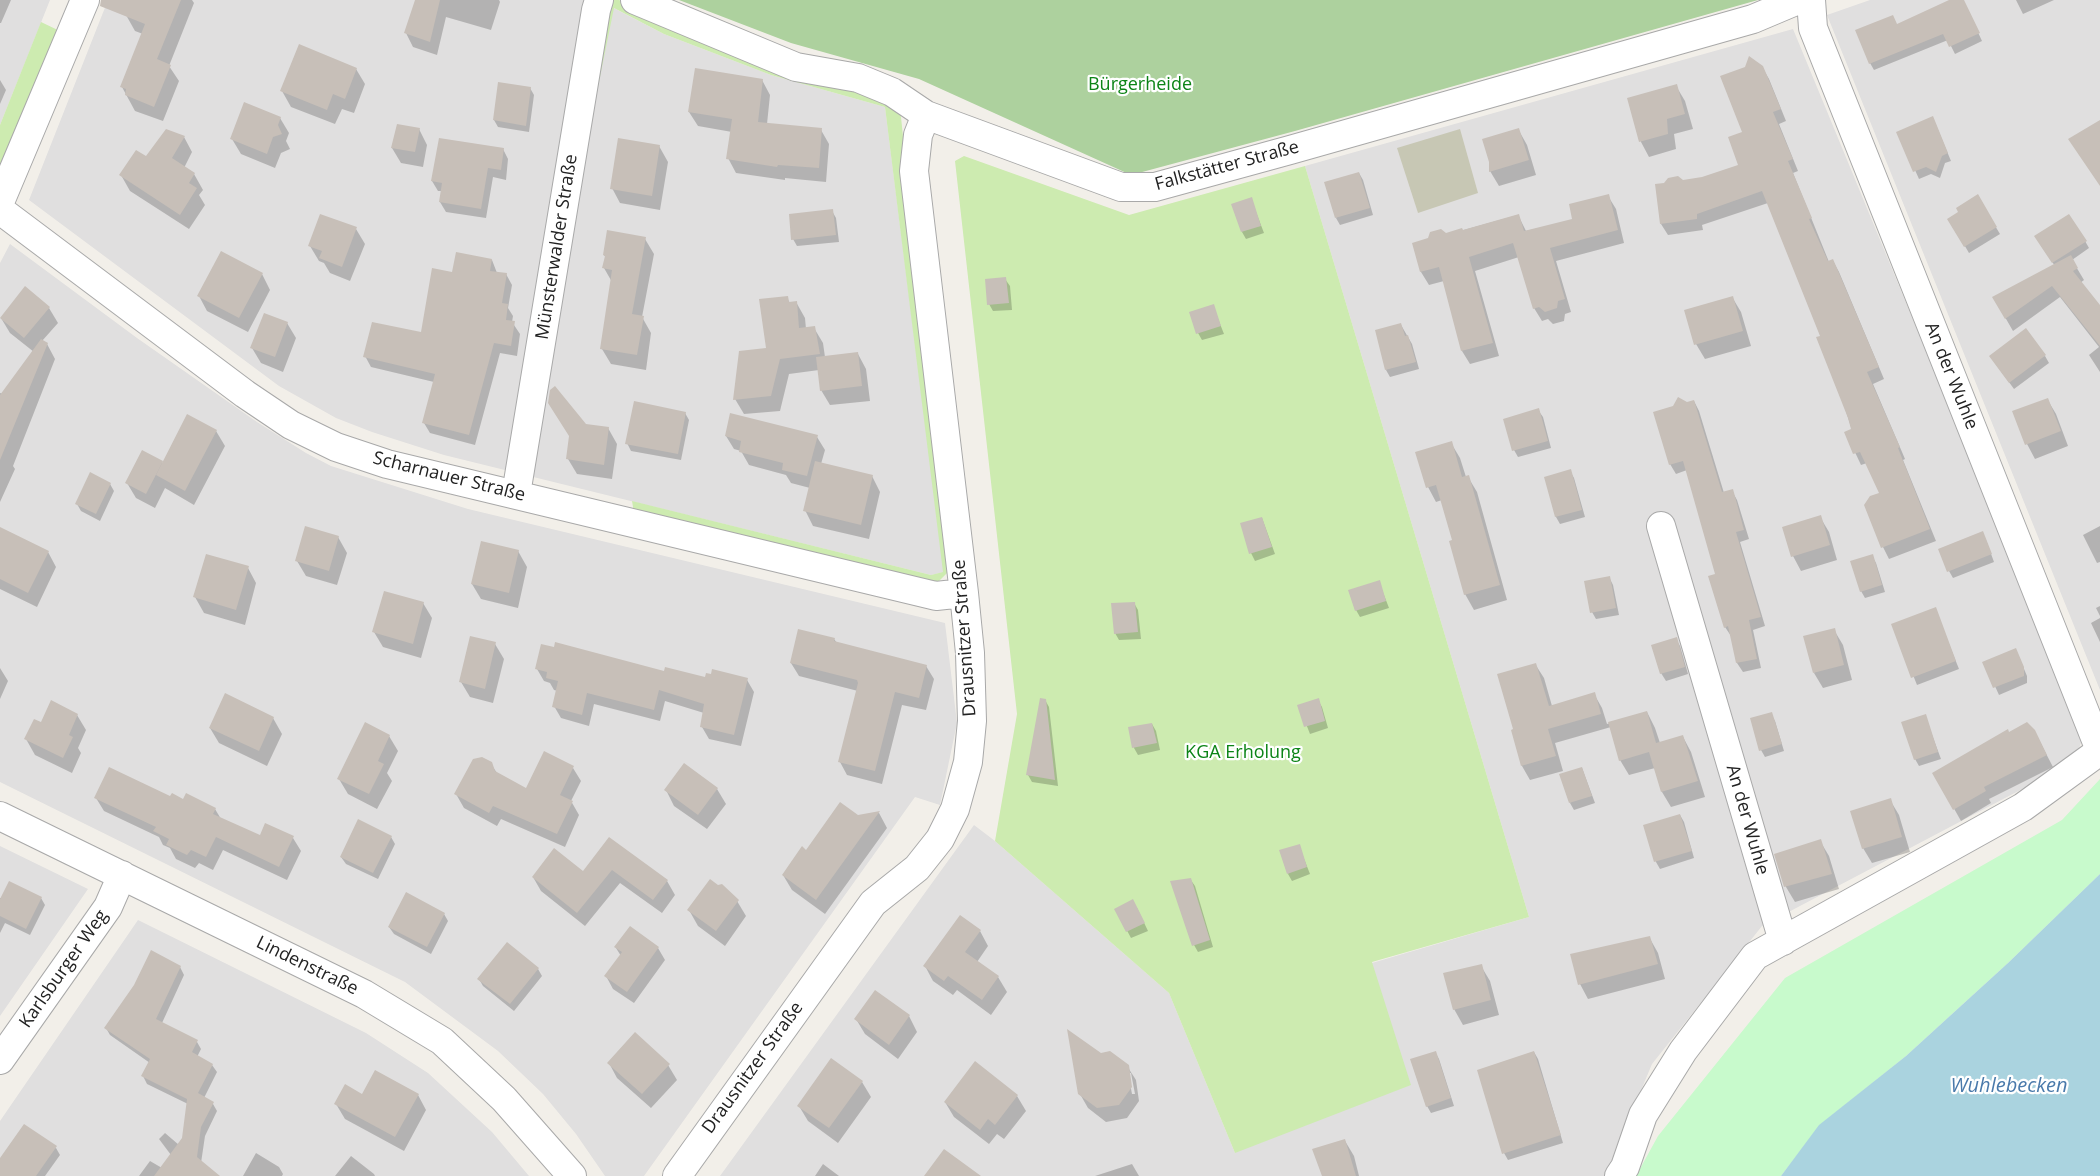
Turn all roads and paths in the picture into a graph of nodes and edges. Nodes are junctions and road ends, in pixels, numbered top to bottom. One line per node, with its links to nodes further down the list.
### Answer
1 (85, 0): 7 (street)
2 (599, 0): 9 (street, Münsterwalder Straße)
3 (635, 0): 6 (street, Falkstätter Straße)
4 (1798, 0): 6 (street, Falkstätter Straße)
5 (1811, 0): 12 (street, An der Wuhle)
6 (926, 115): 11 (street, Drausnitzer Straße)
7 (0, 202)
8 (0, 210): 9 (street, Scharnauer Straße)
9 (516, 494): 11 (street, Scharnauer Straße)
10 (1661, 526): 15 (street, An der Wuhle)
11 (964, 593): 18 (street, Drausnitzer Straße)
12 (2100, 751): 15 (street, An der Wuhle)
13 (0, 816): 14 (street, Lindenstraße)
14 (123, 875): 16 (street, Karlsburger Weg); 17 (street, Lindenstraße)
15 (1783, 942): 19 (street, An der Wuhle)
16 (0, 1060)
17 (572, 1176)
18 (676, 1176)
19 (1619, 1176)

